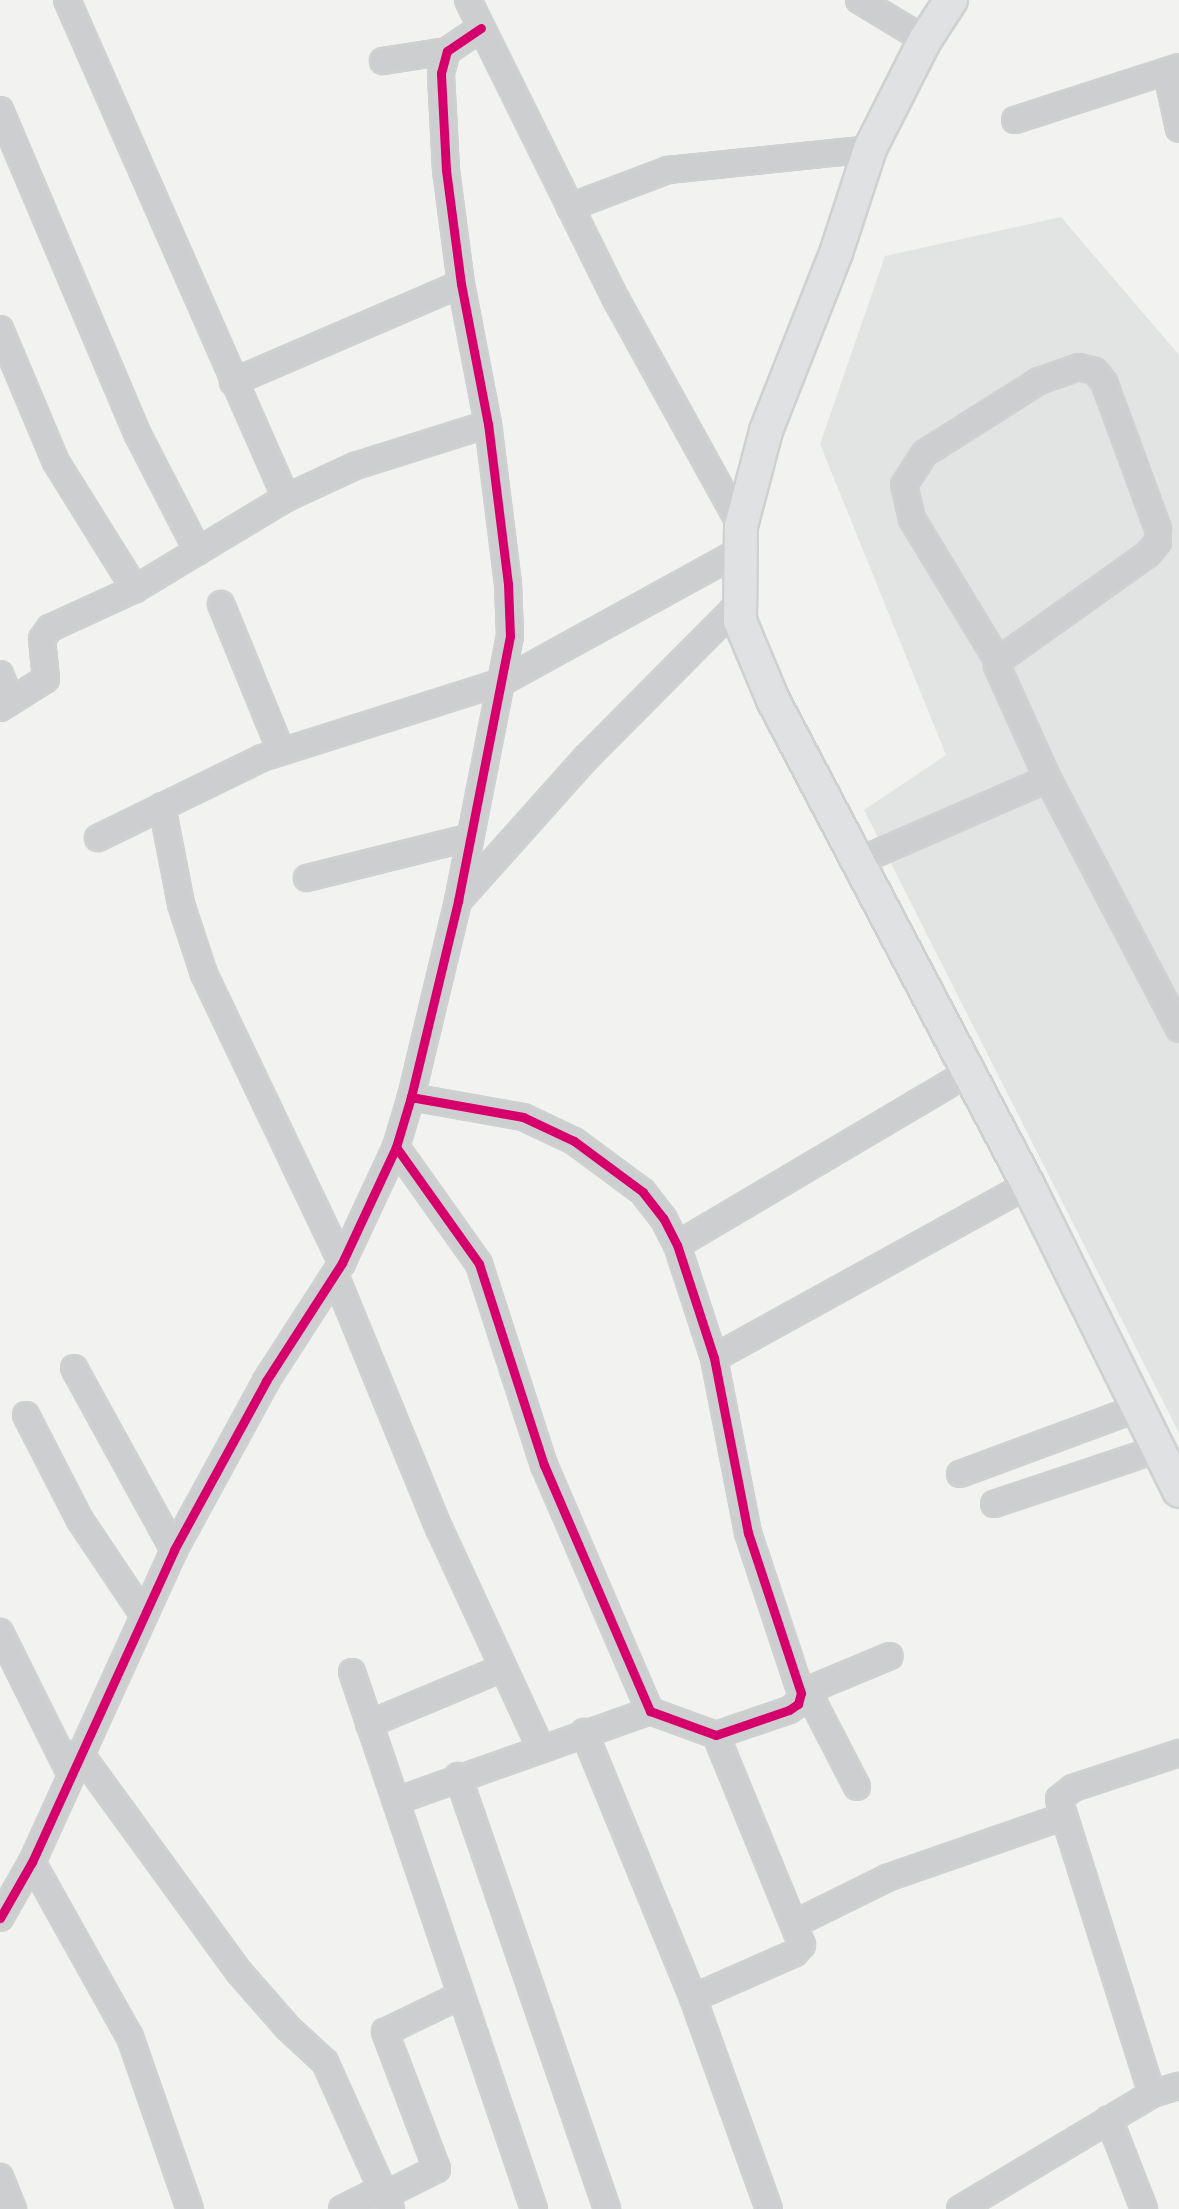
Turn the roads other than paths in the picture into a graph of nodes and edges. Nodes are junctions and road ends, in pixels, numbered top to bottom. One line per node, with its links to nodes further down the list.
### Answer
1 (66, 0): 17 (street)
2 (468, 0): 5 (street)
3 (859, 0): 6 (street)
4 (951, 0): 6 (main road)
5 (481, 28): 7 (street); 14 (street)
6 (925, 40): 13 (main road)
7 (447, 51): 8 (street); 15 (street)
8 (383, 61)
9 (1173, 70): 11 (street); 12 (street)
10 (0, 110): 21 (street)
11 (1015, 120)
12 (1179, 129)
13 (870, 149): 14 (street); 20 (main road)
14 (570, 206): 20 (street)
15 (461, 284): 17 (street); 18 (street)
16 (0, 329): 22 (street)
17 (233, 382): 19 (street)
18 (488, 424): 19 (street); 27 (street)
19 (286, 498): 21 (street)
20 (740, 539): 24 (main road); 27 (street)
21 (198, 551): 22 (street)
22 (135, 589): 28 (street)
23 (221, 604): 29 (street)
24 (739, 604): 34 (main road); 36 (street)
25 (998, 660): 25 (street); 30 (street)
26 (0, 674): 28 (street)
27 (502, 682): 29 (street); 33 (street)
28 (6, 705)
29 (281, 751): 31 (street)
30 (1048, 779): 34 (street); 37 (street)
31 (162, 806): 32 (street); 43 (street)
32 (98, 838)
33 (467, 838): 35 (street); 36 (street)
34 (859, 862): 38 (main road)
35 (307, 878)
36 (458, 901): 39 (street)
37 (1179, 1029)
38 (969, 1072): 41 (main road); 42 (street)
39 (411, 1097): 40 (street); 42 (street)
40 (396, 1147): 43 (street); 59 (street)
41 (1028, 1185): 44 (street); 46 (main road)
42 (677, 1245): 44 (street)
43 (339, 1269): 52 (street); 56 (street)
44 (713, 1358): 58 (street)
45 (74, 1368): 52 (street)
46 (1138, 1408): 48 (main road); 49 (street)
47 (26, 1415): 53 (street)
48 (1158, 1449): 50 (main road); 51 (street)
49 (960, 1474)
50 (1179, 1491)
51 (995, 1504)
52 (174, 1550): 53 (street)
53 (143, 1614): 65 (street)
54 (0, 1632): 65 (street)
55 (890, 1656): 58 (street)
56 (503, 1668): 60 (street); 63 (street)
57 (352, 1672): 60 (street)
58 (804, 1692): 62 (street); 67 (street)
59 (650, 1711): 61 (street); 62 (street)
60 (369, 1724): 68 (street)
61 (584, 1732): 63 (street); 74 (street)
62 (716, 1735): 72 (street)
63 (540, 1747): 66 (street)
64 (1179, 1753): 69 (street)
65 (74, 1763): 70 (street); 79 (street)
66 (458, 1776): 68 (street); 85 (street)
67 (857, 1787)
68 (396, 1801): 73 (street)
69 (1062, 1817): 72 (street); 76 (street)
70 (32, 1862): 71 (street); 82 (street)
71 (0, 1918)
72 (794, 1924): 74 (street)
73 (459, 1996): 79 (street); 84 (street)
74 (693, 1998): 86 (street)
75 (1179, 2086): 76 (street)
76 (1152, 2094): 77 (street)
77 (1109, 2119): 80 (street); 87 (street)
78 (0, 2177): 81 (street)
79 (386, 2198): 83 (street)
80 (968, 2207)
81 (13, 2209)
82 (190, 2209)
83 (342, 2209)
84 (534, 2209)
85 (607, 2209)
86 (769, 2209)
87 (1144, 2209)

